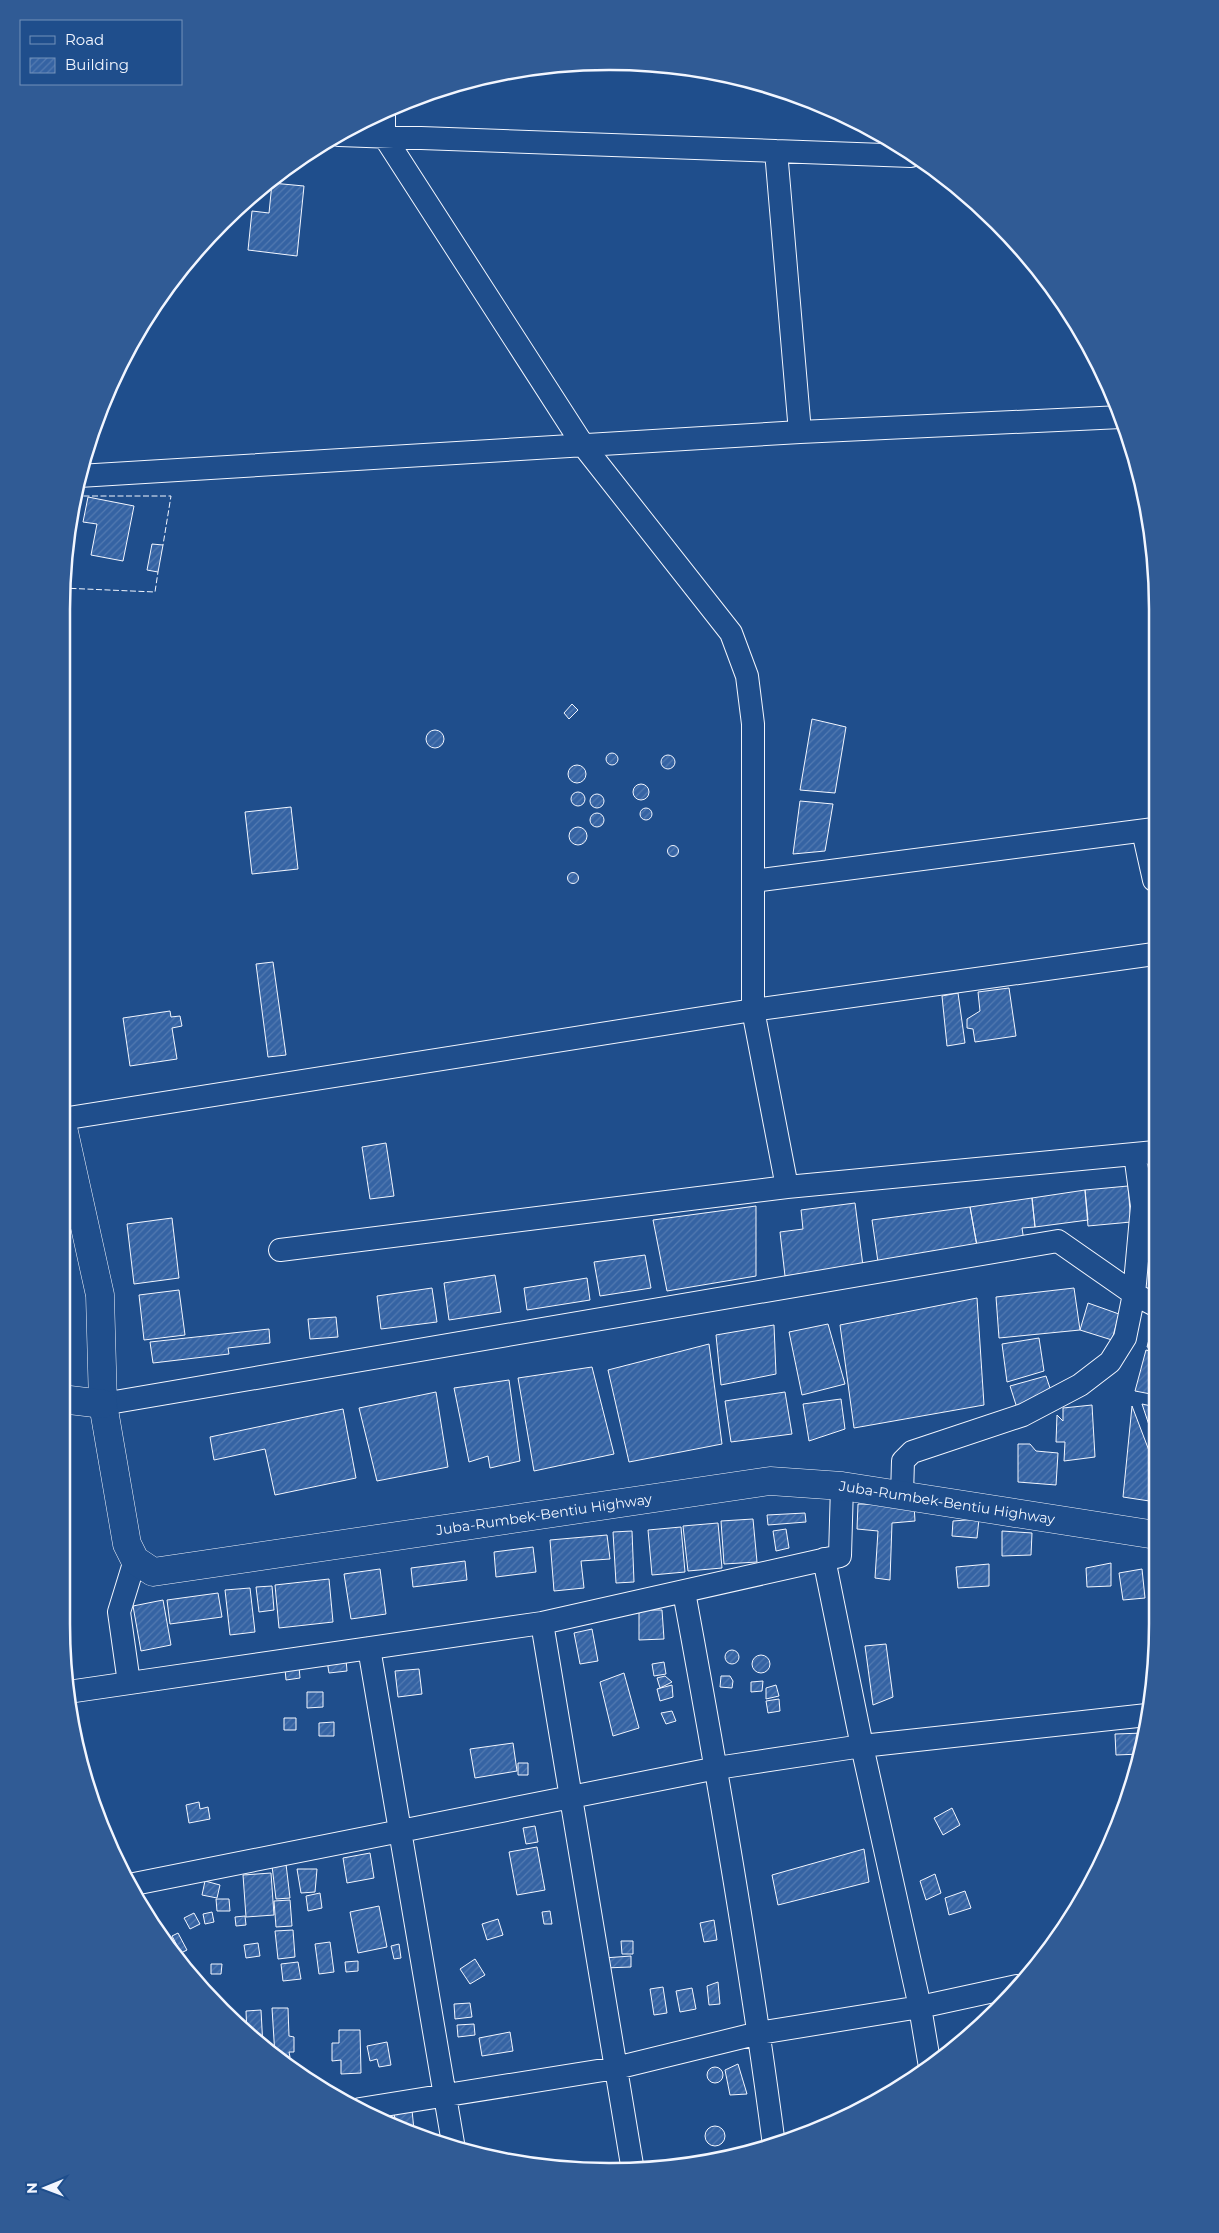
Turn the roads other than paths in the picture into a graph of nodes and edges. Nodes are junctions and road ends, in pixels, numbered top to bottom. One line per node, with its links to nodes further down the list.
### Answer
1 (384, 120): 3 (street)
2 (353, 135): 3 (street)
3 (384, 136): 4 (street); 8 (street)
4 (776, 151): 5 (street); 7 (street)
5 (900, 156)
6 (1113, 417): 7 (street)
7 (800, 432): 8 (street)
8 (583, 445): 9 (street); 11 (street)
9 (87, 476)
10 (1148, 830): 11 (street)
11 (754, 881): 13 (street)
12 (1149, 955): 13 (street)
13 (753, 1010): 14 (street); 17 (street)
14 (70, 1118)
15 (1145, 1153): 17 (street); 19 (street)
16 (70, 1159): 22 (main road)
17 (787, 1187): 18 (street)
18 (280, 1250)
19 (1134, 1294): 20 (street); 22 (street); 24 (street)
20 (1149, 1302)
21 (70, 1400): 22 (main road)
22 (103, 1404): 27 (main road)
23 (842, 1486): 24 (main road, Juba-Rumbek-Bentiu Highway); 26 (street); 27 (main road, Juba-Rumbek-Bentiu Highway)
24 (902, 1495): 25 (main road, Juba-Rumbek-Bentiu Highway)
25 (1149, 1537)
26 (824, 1559): 28 (street); 34 (street)
27 (135, 1560): 31 (street)
28 (684, 1592): 29 (street); 35 (street)
29 (542, 1623): 30 (street); 36 (street)
30 (369, 1648): 31 (street); 37 (street)
31 (129, 1683): 32 (street)
32 (75, 1691)
33 (1141, 1717): 34 (street)
34 (862, 1746): 35 (street); 40 (street)
35 (717, 1768): 36 (street); 41 (street)
36 (571, 1799): 37 (street); 43 (street)
37 (401, 1832): 38 (street); 44 (street)
38 (137, 1883)
39 (1006, 1988): 40 (street)
40 (920, 2007): 41 (street); 42 (street)
41 (759, 2033): 43 (street); 46 (street)
42 (929, 2058)
43 (616, 2068): 44 (street); 48 (street)
44 (446, 2094): 45 (street); 47 (street)
45 (371, 2107)
46 (773, 2137)
47 (453, 2139)
48 (632, 2162)

